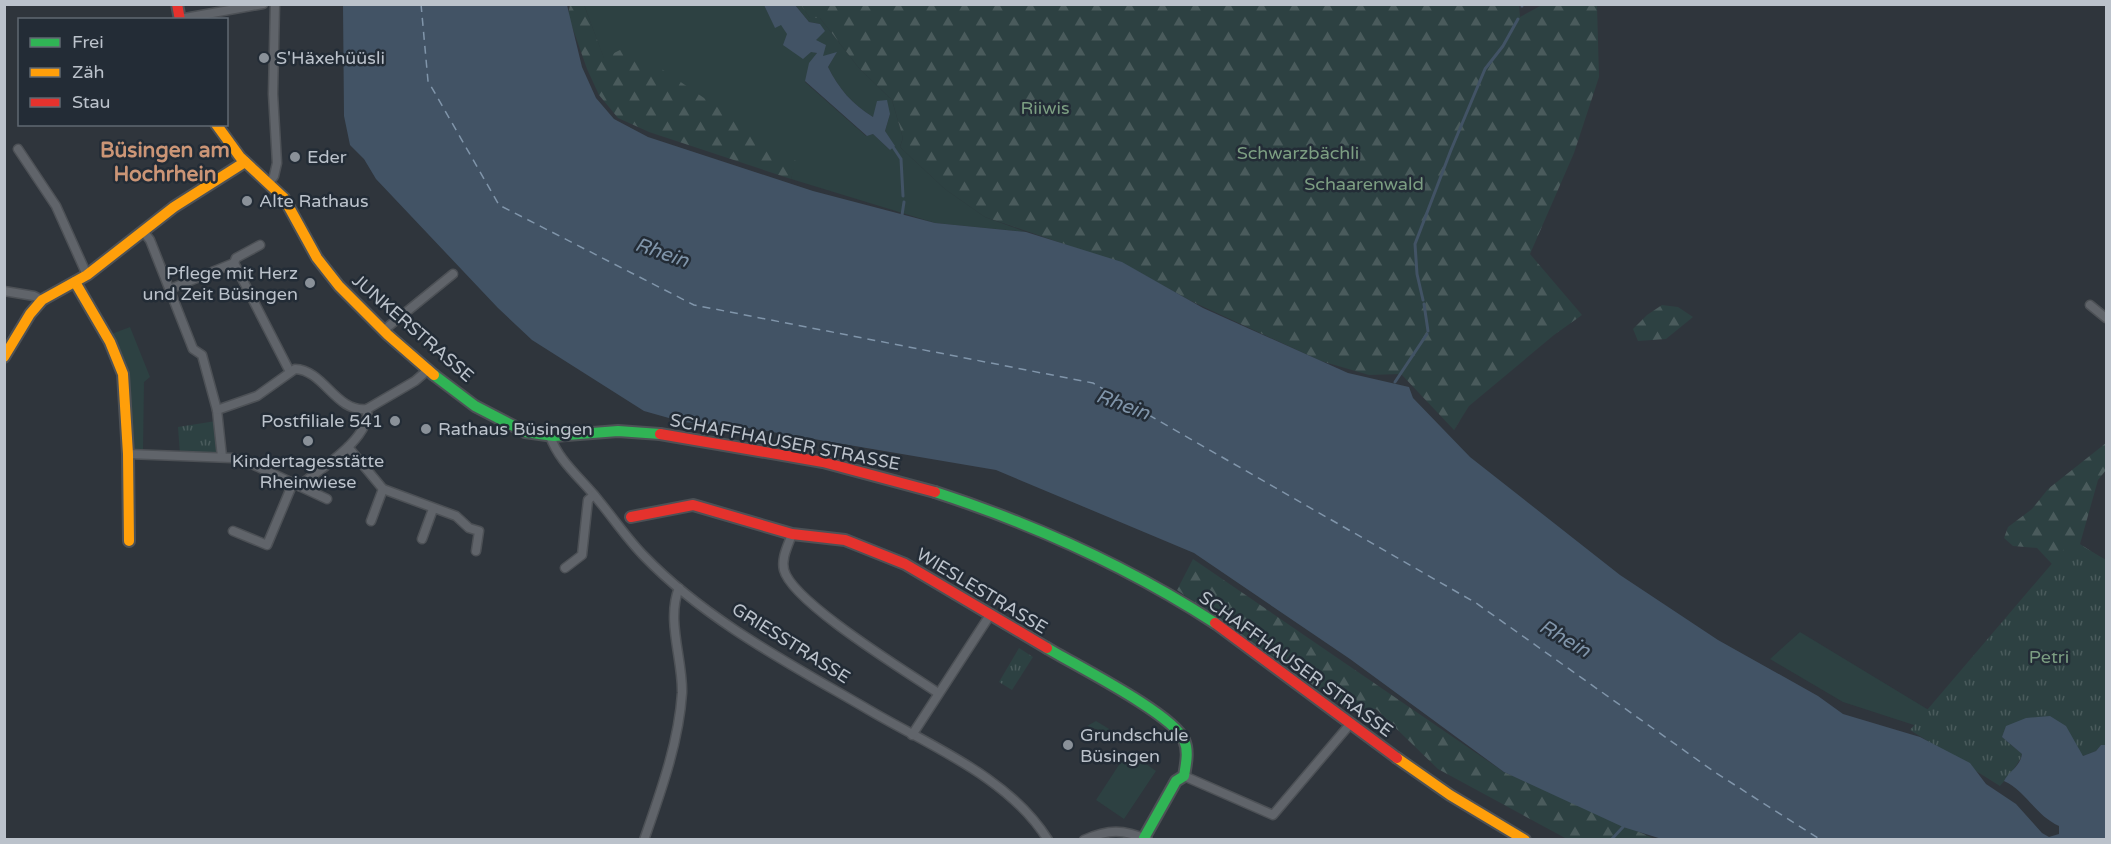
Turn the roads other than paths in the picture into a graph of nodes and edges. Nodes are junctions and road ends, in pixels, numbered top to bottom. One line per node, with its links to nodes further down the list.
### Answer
1 (263, 4): 3 (street)
2 (276, 4): 7 (street)
3 (185, 18)
4 (217, 126): 6 (main road, JUNKERSTRASSE)
5 (18, 149): 12 (street)
6 (244, 162): 7 (main road, JUNKERSTRASSE); 8 (main road)
7 (269, 183): 19 (main road, JUNKERSTRASSE)
8 (143, 231): 12 (main road); 14 (street)
9 (260, 245): 10 (street)
10 (234, 263): 14 (street); 22 (street)
11 (453, 274): 19 (street)
12 (87, 275): 13 (main road)
13 (75, 282): 16 (main road); 27 (main road)
14 (170, 290): 24 (street)
15 (4, 291): 16 (street)
16 (42, 300): 20 (main road)
17 (2090, 305): 18 (street)
18 (2106, 318)
19 (384, 330): 21 (main road, JUNKERSTRASSE)
20 (4, 357)
21 (429, 369): 23 (street); 25 (main road, JUNKERSTRASSE)
22 (290, 372): 23 (street); 24 (street)
23 (367, 409): 26 (street)
24 (217, 410): 28 (street)
25 (550, 436): 31 (street, GRIESSTRASSE); 45 (main road, SCHAFFHAUSER STRASSE)
26 (348, 447): 29 (street); 30 (street)
27 (128, 454): 28 (street); 39 (main road)
28 (222, 457): 29 (street)
29 (296, 484): 32 (street); 36 (street)
30 (383, 489): 33 (street); 35 (street)
31 (594, 495): 41 (street); 42 (street, GRIESSTRASSE)
32 (327, 499)
33 (433, 509): 38 (street); 40 (street)
34 (631, 517): 37 (main road, WIESLESTRASSE)
35 (371, 521)
36 (232, 531)
37 (792, 534): 43 (main road, WIESLESTRASSE); 44 (street)
38 (422, 539)
39 (129, 542)
40 (476, 551)
41 (565, 568)
42 (679, 588): 46 (street, GRIESSTRASSE); 49 (street)
43 (990, 615): 44 (street); 47 (main road, WIESLESTRASSE)
44 (938, 693): 46 (street)
45 (1351, 723): 47 (street); 52 (main road, SCHAFFHAUSER STRASSE)
46 (912, 735): 50 (street, GRIESSTRASSE)
47 (1185, 776): 48 (main road)
48 (1146, 839): 51 (street)
49 (644, 840)
50 (1048, 840)
51 (1084, 840)
52 (1525, 840)

